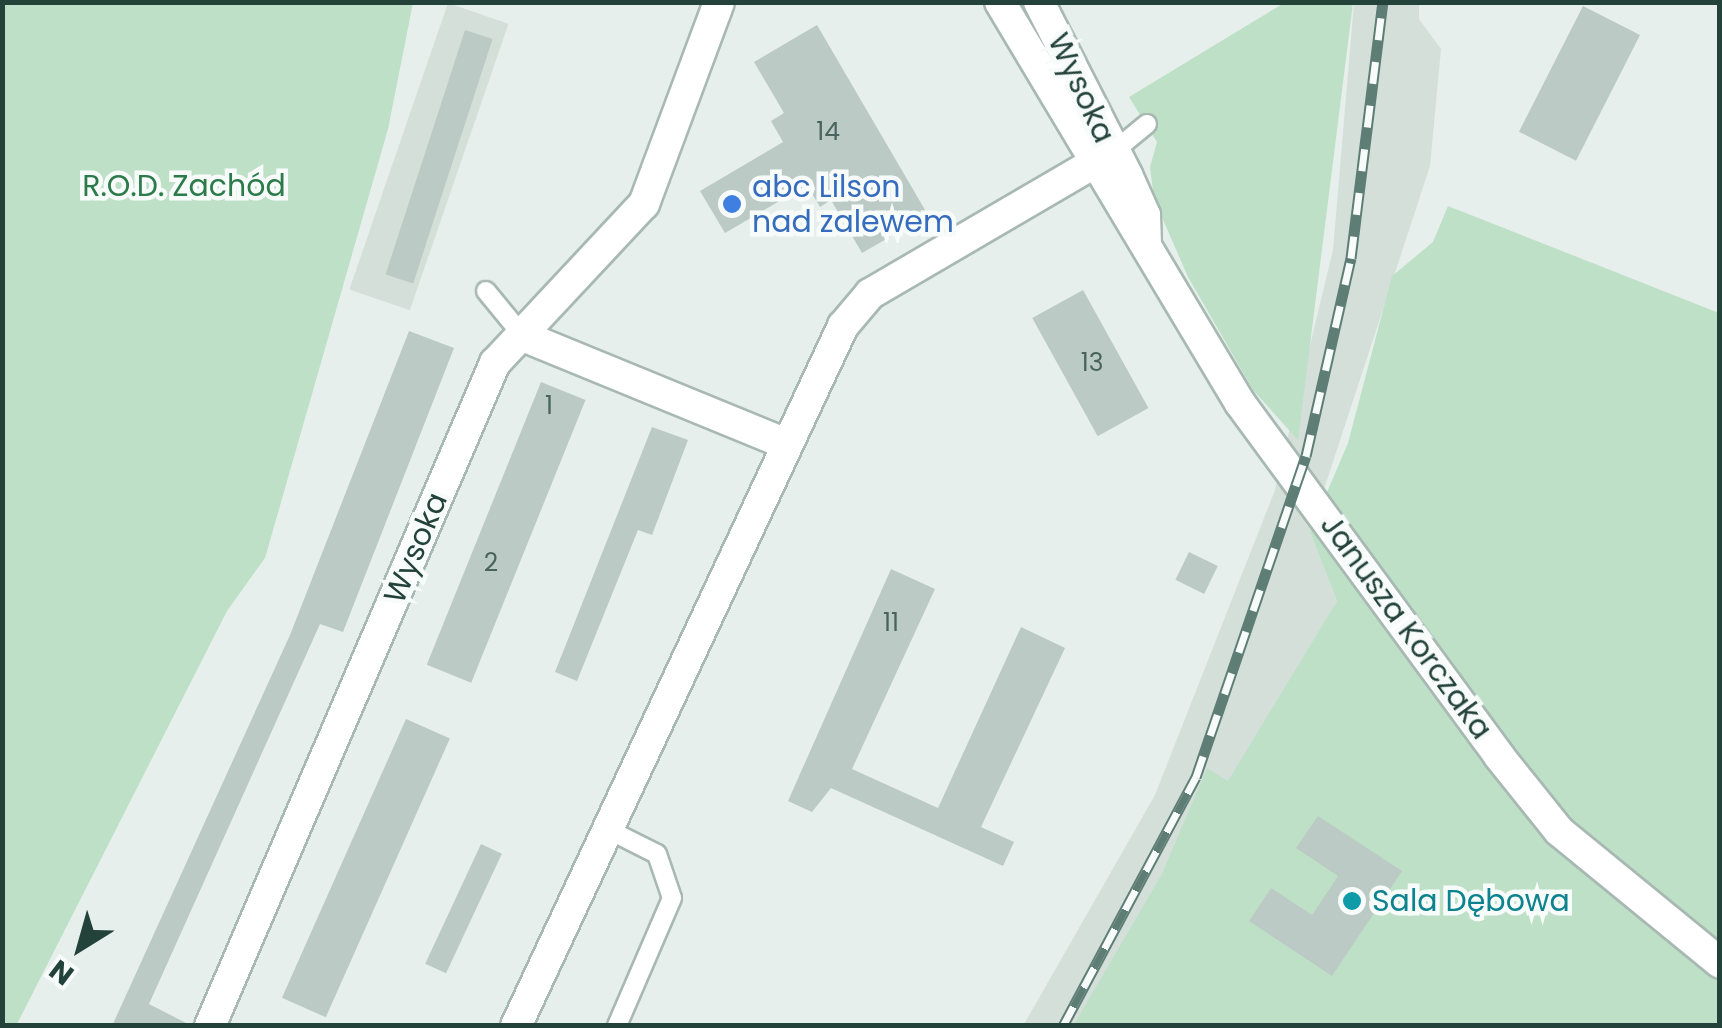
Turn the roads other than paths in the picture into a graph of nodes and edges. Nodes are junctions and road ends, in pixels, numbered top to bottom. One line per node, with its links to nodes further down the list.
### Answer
1 (719, 2): 7 (street, Wysoka)
2 (1000, 2): 5 (street, Wysoka)
3 (1039, 2): 5 (street, Wysoka)
4 (1146, 124): 5 (lane)
5 (1102, 158): 8 (street, Wysoka); 10 (street, Janusza Korczaka)
6 (486, 292): 7 (lane)
7 (523, 336): 8 (street); 11 (street, Wysoka)
8 (782, 442): 9 (street, Wysoka)
9 (603, 827): 12 (street, Wysoka); 13 (lane)
10 (1720, 963)
11 (210, 1026)
12 (516, 1026)
13 (617, 1026)

